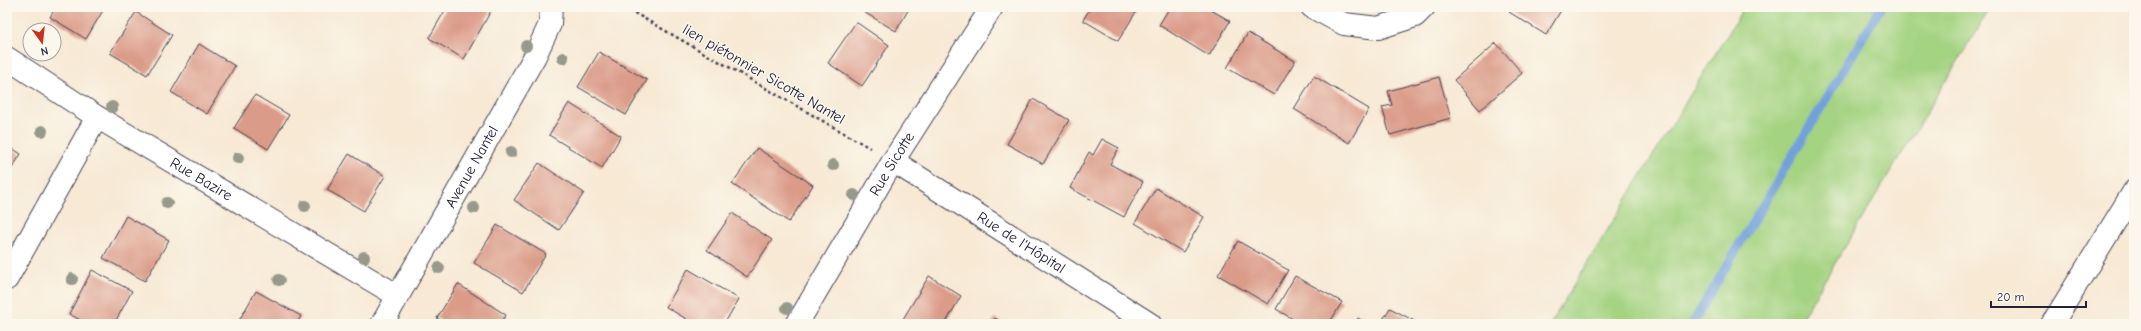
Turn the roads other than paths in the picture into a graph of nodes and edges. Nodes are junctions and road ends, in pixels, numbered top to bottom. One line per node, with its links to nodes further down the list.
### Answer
1 (551, 7): 10 (street, Avenue Nantel)
2 (992, 7): 7 (street, Rue Sicotte)
3 (1312, 7): 4 (street)
4 (1424, 7)
5 (7, 58): 6 (street, Rue Bazire)
6 (97, 117): 9 (street); 10 (street, Rue Bazire)
7 (893, 161): 12 (street, Rue Sicotte); 13 (street, Rue de l'Hôpital)
8 (2134, 191): 14 (street)
9 (7, 279)
10 (398, 296): 11 (street, Avenue Nantel)
11 (382, 324)
12 (797, 324)
13 (1150, 324)
14 (2052, 324)

